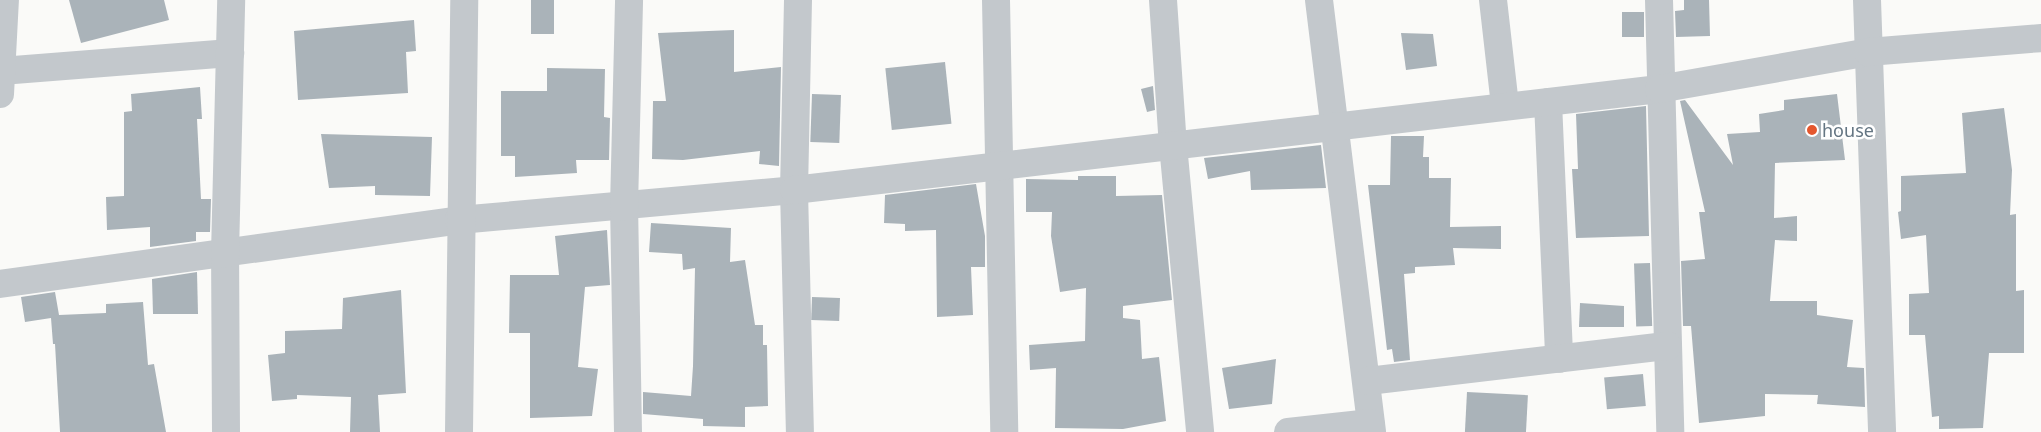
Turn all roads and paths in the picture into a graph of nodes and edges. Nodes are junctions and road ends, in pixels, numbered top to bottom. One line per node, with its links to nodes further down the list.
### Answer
1 (5, 0): 15 (street)
2 (231, 0): 14 (street)
3 (464, 0): 24 (street)
4 (629, 0): 23 (street)
5 (798, 0): 22 (street)
6 (996, 0): 21 (street)
7 (1163, 0): 20 (street)
8 (1319, 0): 19 (street)
9 (1493, 0): 18 (street)
10 (1659, 0): 16 (street)
11 (1866, 0): 13 (street)
12 (2041, 38): 13 (street)
13 (1868, 52): 16 (street); 39 (street)
14 (230, 53): 15 (street); 25 (street)
15 (1, 82)
16 (1659, 88): 17 (street); 27 (street)
17 (1548, 102): 18 (street); 28 (street)
18 (1506, 106): 19 (street)
19 (1334, 126): 20 (street); 29 (street)
20 (1173, 145): 21 (street); 36 (street)
21 (1000, 165): 22 (street); 35 (street)
22 (794, 190): 23 (street); 34 (street)
23 (624, 207): 24 (street); 33 (street)
24 (459, 220): 25 (street); 32 (street)
25 (226, 254): 26 (street); 31 (street)
26 (0, 284)
27 (1668, 346): 28 (street); 38 (street)
28 (1559, 359): 29 (street)
29 (1368, 381): 30 (street)
30 (1372, 428): 37 (street)
31 (226, 432)
32 (459, 432)
33 (628, 432)
34 (800, 432)
35 (1004, 432)
36 (1200, 432)
37 (1288, 432)
38 (1670, 432)
39 (1882, 432)

